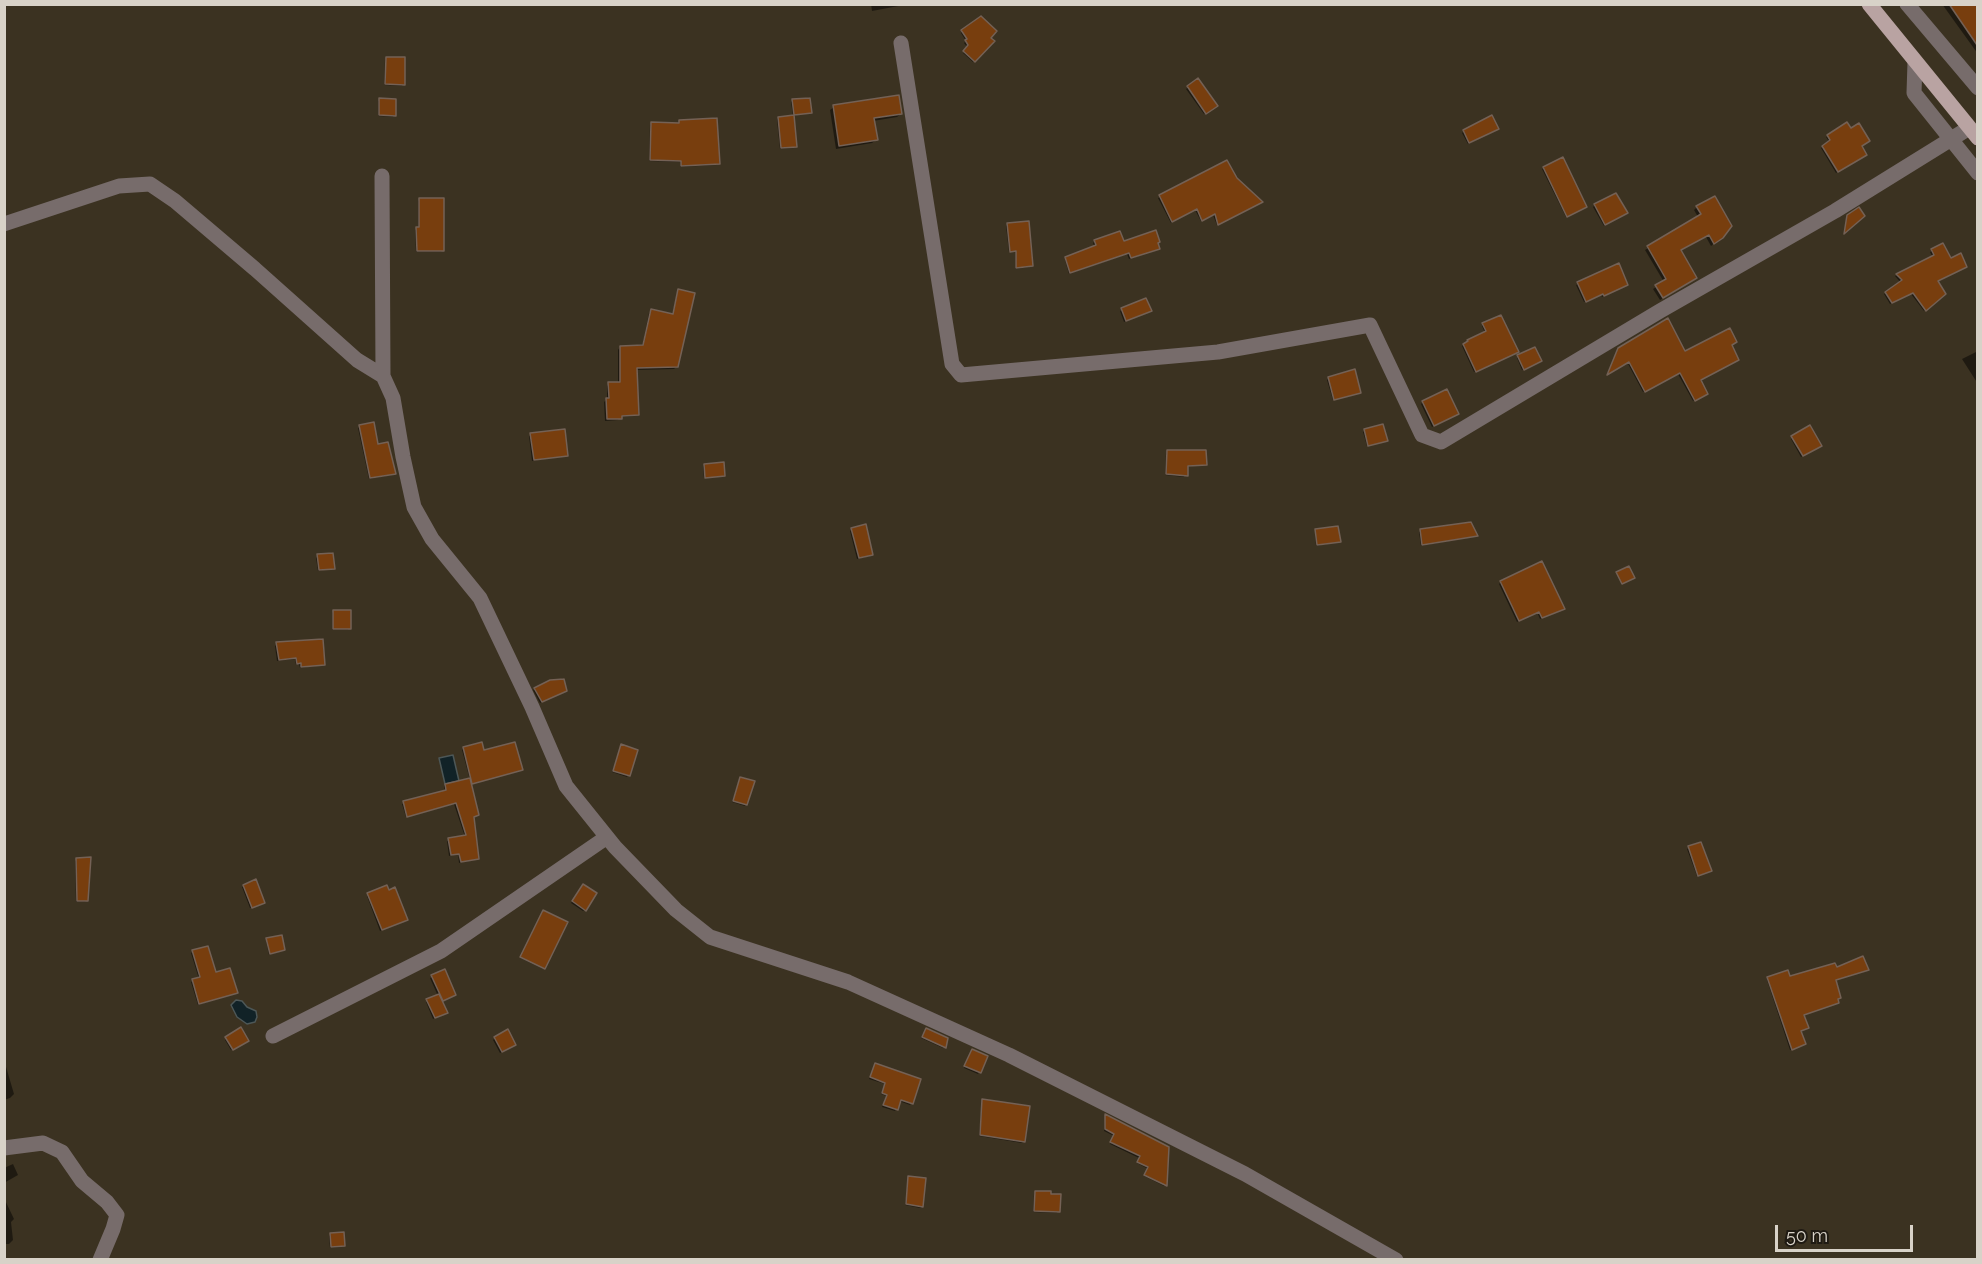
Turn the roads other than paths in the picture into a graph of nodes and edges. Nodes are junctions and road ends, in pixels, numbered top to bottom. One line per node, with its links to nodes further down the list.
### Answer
1 (1869, 4): 4 (main road)
2 (1907, 4): 5 (street)
3 (901, 43): 7 (street)
4 (1915, 62): 6 (main road); 7 (street)
5 (1977, 88)
6 (1973, 133): 7 (street)
7 (1952, 140): 8 (street)
8 (1977, 173)
9 (382, 176): 11 (street)
10 (4, 224): 11 (street)
11 (383, 376): 12 (street)
12 (607, 837): 13 (street); 16 (street)
13 (273, 1036)
14 (4, 1148): 15 (street)
15 (100, 1260)
16 (1396, 1260)

